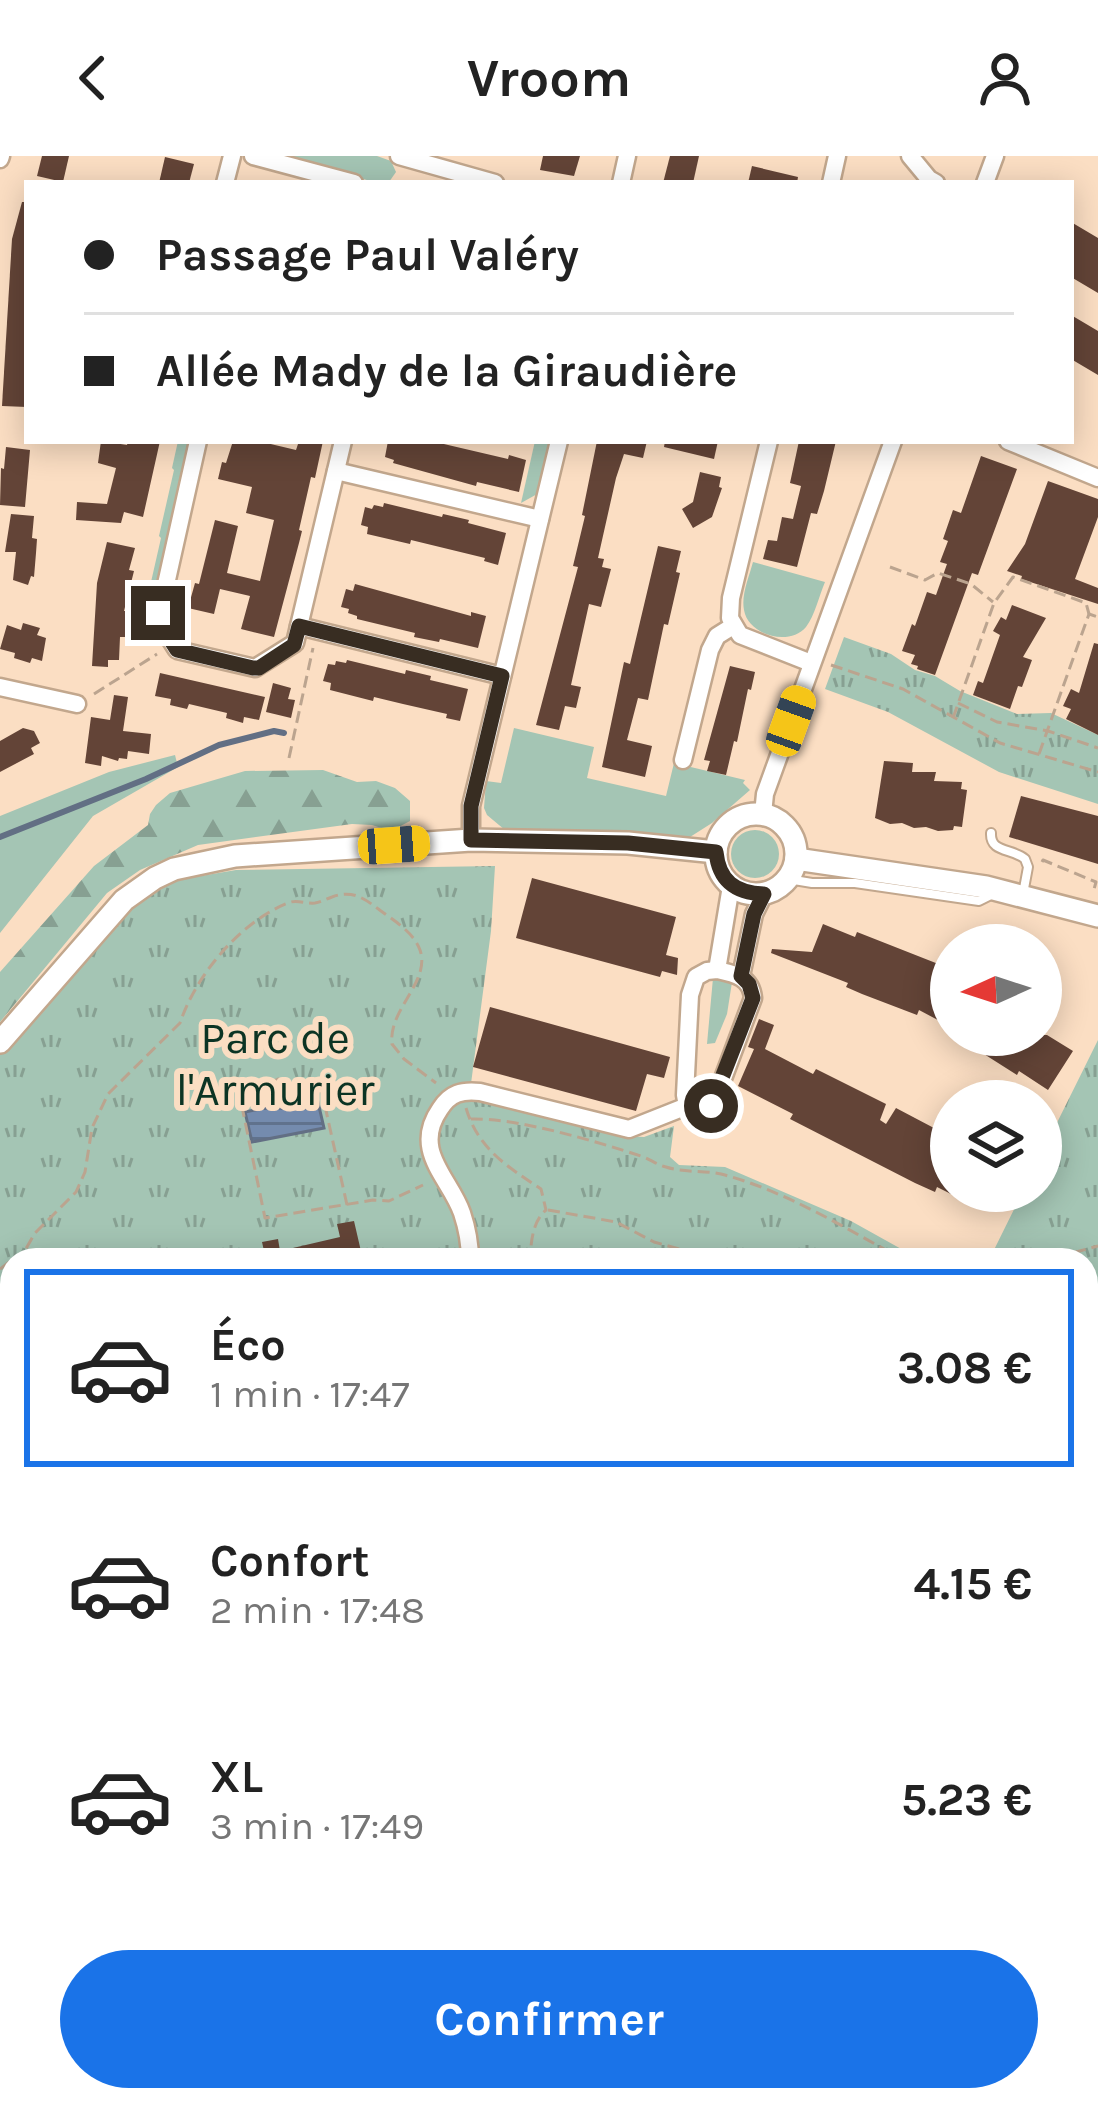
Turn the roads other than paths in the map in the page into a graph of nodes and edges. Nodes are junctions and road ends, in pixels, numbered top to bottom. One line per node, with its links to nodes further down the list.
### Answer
1 (254, 156): 5 (street)
2 (398, 156): 4 (street)
3 (910, 156): 7 (street)
4 (428, 168): 6 (street)
5 (344, 180)
6 (482, 180)
7 (931, 180)
8 (197, 444): 18 (street)
9 (342, 444): 14 (street)
10 (558, 444): 16 (street)
11 (768, 444): 17 (street)
12 (892, 444): 19 (street)
13 (1015, 444): 15 (street)
14 (336, 471): 16 (street); 18 (street)
15 (1098, 478)
16 (540, 519): 20 (street)
17 (733, 626): 19 (street); 23 (street)
18 (306, 628): 20 (street)
19 (812, 663): 24 (street)
20 (502, 676): 26 (street)
21 (0, 687): 22 (street)
22 (85, 700)
23 (683, 760)
24 (763, 814): 27 (street); 28 (street)
25 (991, 833): 31 (lane)
26 (471, 840): 27 (street); 35 (street)
27 (716, 852): 29 (street)
28 (792, 869): 30 (street); 31 (street)
29 (731, 886): 30 (street); 33 (street)
30 (764, 894): 34 (street)
31 (1027, 897): 32 (street)
32 (1098, 916)
33 (717, 970): 34 (street); 36 (street)
34 (741, 976): 36 (street)
35 (0, 1042)
36 (688, 1106): 37 (street)
37 (468, 1248)

